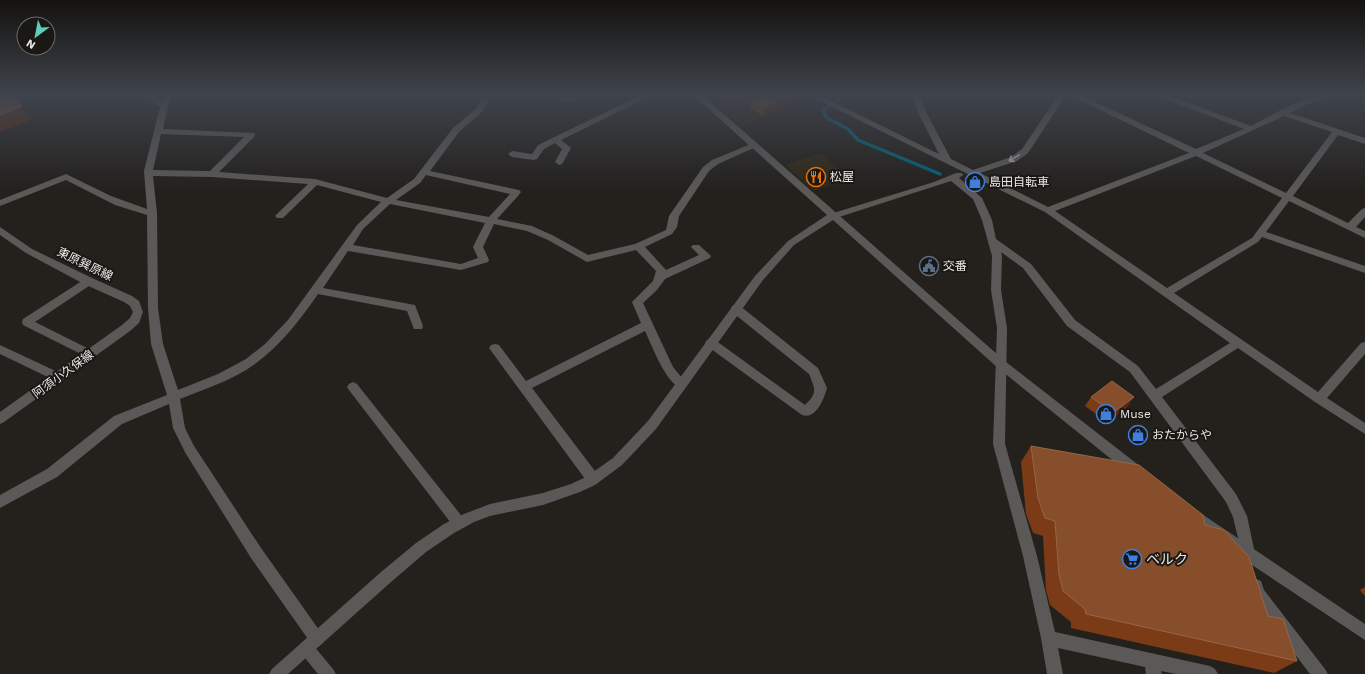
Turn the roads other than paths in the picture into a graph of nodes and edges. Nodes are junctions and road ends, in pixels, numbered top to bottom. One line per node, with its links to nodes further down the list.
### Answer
1 (159, 125): 13 (street)
2 (461, 125): 22 (street)
3 (585, 125): 15 (street)
4 (731, 125): 17 (street)
5 (875, 125): 20 (street)
6 (929, 125): 20 (street)
7 (1042, 125): 23 (street, one-way to 23)
8 (1138, 125): 18 (street)
9 (1241, 125): 12 (street)
10 (1258, 125): 12 (street)
11 (1320, 125): 14 (street)
12 (1251, 129): 18 (street)
13 (158, 131): 24 (street); 25 (street)
14 (1337, 131): 16 (street); 28 (street)
15 (556, 140): 19 (street); 21 (street)
16 (1365, 141)
17 (754, 146): 35 (street); 42 (street)
18 (1197, 153): 28 (street); 31 (street)
19 (512, 154)
20 (947, 160): 23 (street)
21 (559, 162)
22 (424, 172): 29 (street); 36 (street)
23 (971, 172): 26 (street); 31 (street)
24 (149, 173): 25 (street); 33 (street)
25 (212, 174): 27 (street)
26 (953, 178): 35 (street); 41 (street)
27 (315, 182): 29 (street); 34 (street)
28 (1288, 197): 37 (street); 39 (street)
29 (388, 201): 36 (street); 43 (street)
30 (0, 203): 33 (street)
31 (1048, 210): 49 (street)
32 (1365, 211): 37 (street)
33 (152, 213): 66 (street)
34 (280, 216)
35 (833, 216): 50 (street); 60 (street)
36 (492, 220): 42 (street); 43 (street)
37 (1350, 227): 40 (street)
38 (0, 230): 47 (street, 東原巽原線)
39 (1260, 233): 45 (street); 49 (street)
40 (1365, 235)
41 (992, 241): 60 (street); 65 (street)
42 (638, 246): 46 (street)
43 (347, 247): 48 (street)
44 (696, 247): 46 (street)
45 (1365, 270)
46 (662, 276): 51 (street)
47 (88, 281): 53 (street, 東原巽原線); 59 (street)
48 (316, 290): 52 (street); 66 (street)
49 (1166, 293): 55 (street)
50 (736, 309): 54 (street); 54 (street)
51 (647, 325): 62 (street); 64 (street)
52 (418, 326)
53 (126, 328): 59 (street, 阿須小久保線)
54 (712, 342): 62 (street)
55 (1238, 343): 65 (street); 67 (street)
56 (1365, 346): 67 (street)
57 (495, 348): 64 (street)
58 (0, 349): 61 (street)
59 (90, 354): 61 (street, 阿須小久保線)
60 (1002, 365): 70 (street); 77 (street)
61 (58, 377): 68 (street, 阿須小久保線)
62 (681, 384): 71 (street)
63 (353, 387): 74 (street)
64 (524, 387): 71 (street)
65 (1155, 396): 75 (street)
66 (174, 397): 72 (street); 78 (street)
67 (1319, 399): 69 (street)
68 (0, 419)
69 (1365, 429)
70 (1142, 476)
71 (593, 479): 74 (street)
72 (0, 502)
73 (1186, 508): 75 (street)
74 (459, 523): 78 (street)
75 (1248, 554): 76 (street); 84 (street)
76 (1365, 633)
77 (1049, 638): 79 (street); 82 (street)
78 (311, 644): 80 (street); 81 (street)
79 (1153, 668): 83 (street)
80 (277, 674)
81 (328, 674)
82 (1055, 674)
83 (1210, 674)
84 (1320, 674)

